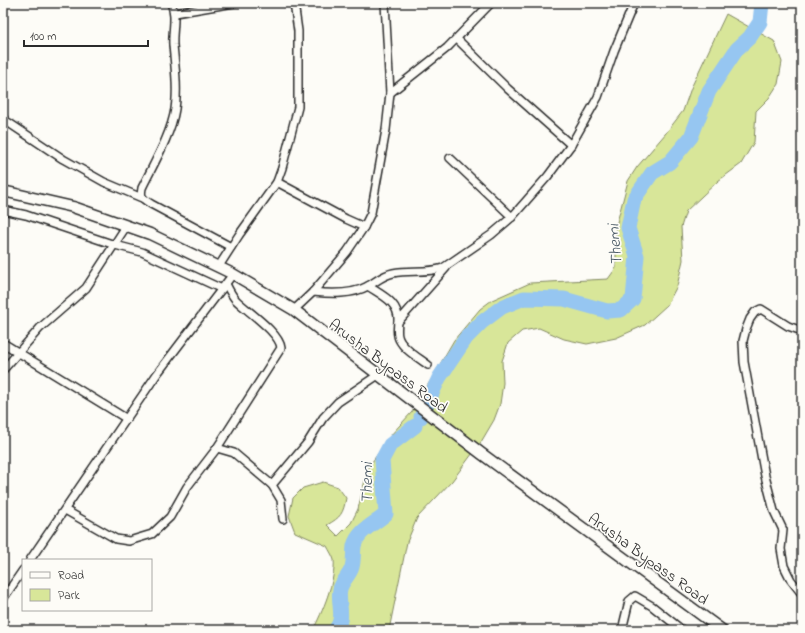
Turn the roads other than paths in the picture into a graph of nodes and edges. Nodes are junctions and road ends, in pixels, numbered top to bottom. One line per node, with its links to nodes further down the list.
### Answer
1 (171, 3): 7 (street)
2 (234, 3): 7 (street)
3 (294, 3): 13 (street)
4 (384, 3): 9 (street)
5 (491, 3): 8 (street)
6 (634, 3): 11 (street)
7 (175, 13): 15 (street)
8 (457, 39): 9 (street); 11 (street)
9 (390, 93): 19 (street)
10 (3, 119): 15 (street)
11 (571, 145): 17 (street)
12 (450, 158): 17 (street)
13 (277, 182): 19 (street); 21 (street)
14 (3, 191): 18 (main road, Arusha Bypass Road)
15 (142, 198): 21 (street)
16 (3, 210): 20 (street)
17 (512, 217): 22 (street)
18 (127, 224): 20 (street); 23 (main road, Arusha Bypass Road)
19 (364, 227): 27 (street)
20 (115, 245): 26 (street); 32 (street)
21 (232, 246): 23 (street)
22 (450, 263): 25 (street); 29 (street)
23 (219, 266): 24 (main road, Arusha Bypass Road)
24 (233, 274): 26 (street); 28 (main road, Arusha Bypass Road)
25 (368, 286): 27 (street); 29 (street)
26 (224, 287): 36 (street); 37 (street)
27 (314, 292): 28 (street)
28 (294, 310): 35 (main road, Arusha Bypass Road)
29 (398, 322): 33 (street)
30 (802, 331): 43 (street)
31 (3, 343): 32 (street)
32 (17, 353): 34 (street); 36 (street)
33 (428, 365)
34 (3, 370)
35 (378, 375): 38 (street); 47 (main road, Arusha Bypass Road)
36 (126, 419): 39 (street)
37 (217, 448): 38 (street); 39 (street)
38 (272, 486): 40 (street)
39 (65, 510): 41 (street)
40 (283, 519)
41 (31, 559)
42 (22, 571): 44 (street)
43 (802, 594)
44 (3, 599)
45 (622, 630): 46 (street)
46 (682, 630)
47 (722, 630)

